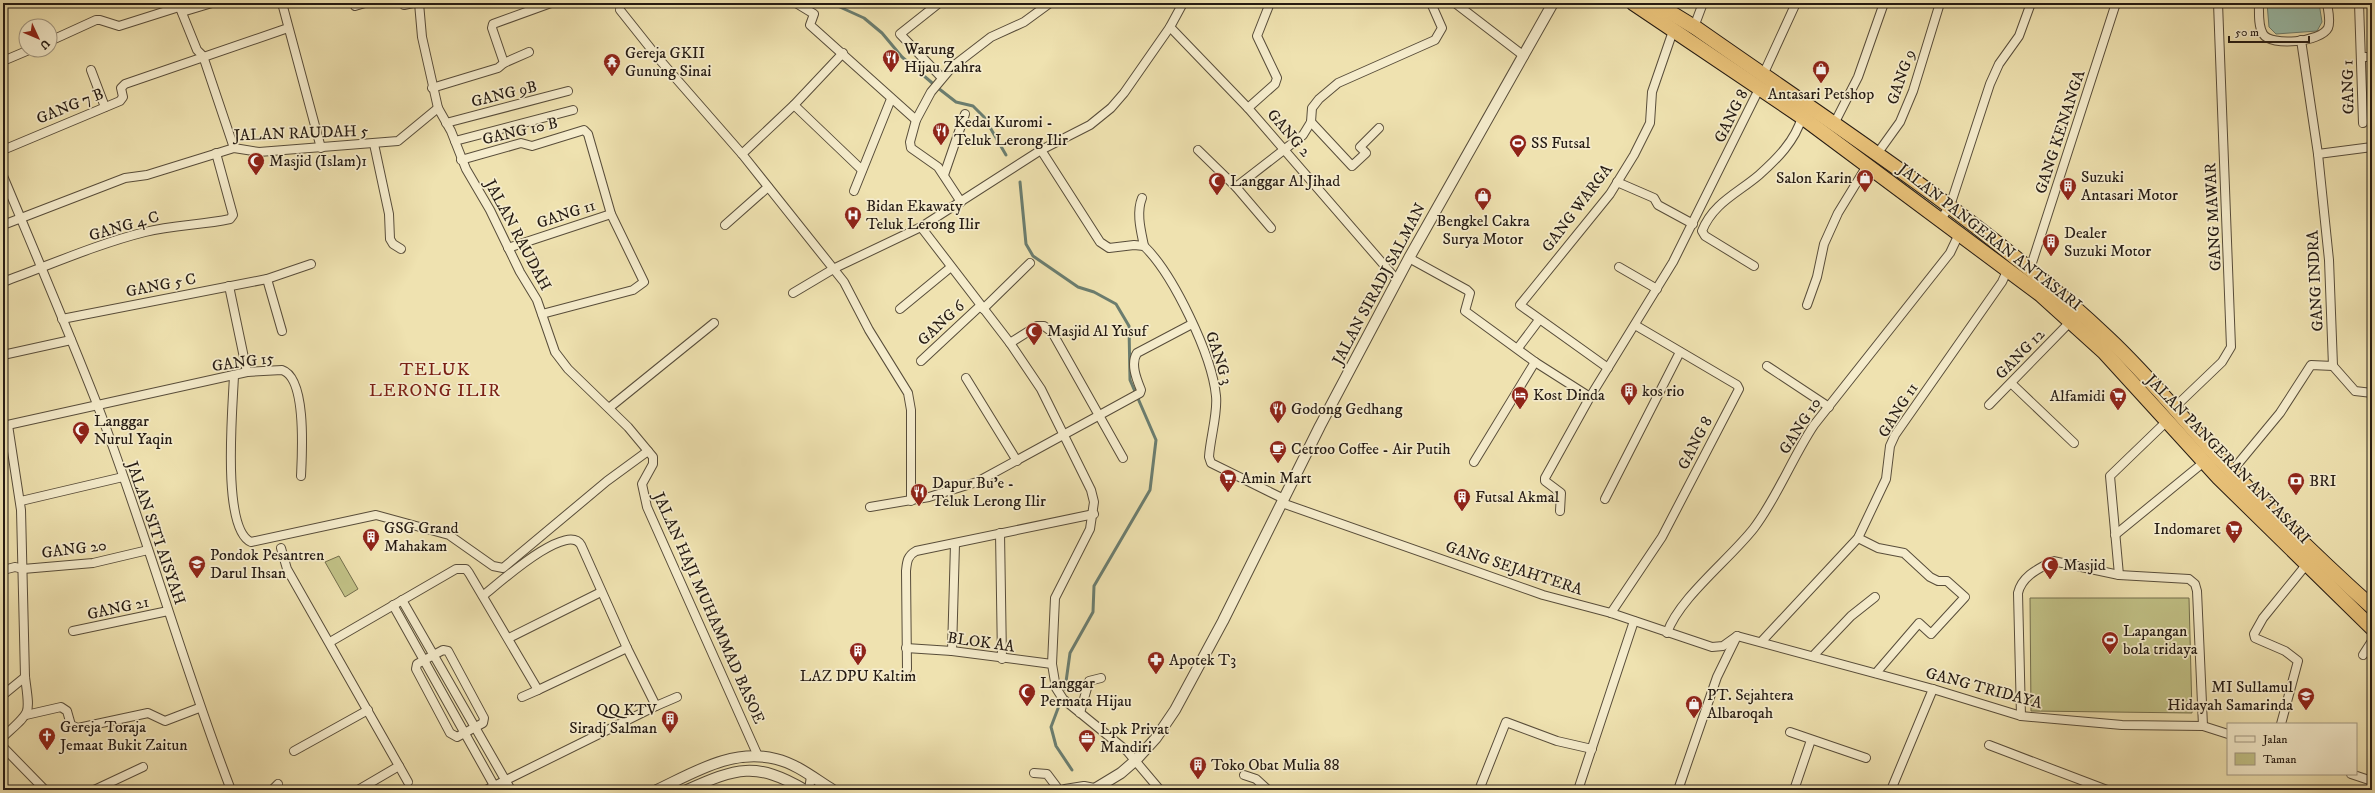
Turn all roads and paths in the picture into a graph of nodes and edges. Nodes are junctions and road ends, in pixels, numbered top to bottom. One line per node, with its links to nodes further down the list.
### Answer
1 (212, 3): 27 (street)
2 (282, 3): 31 (street)
3 (365, 3): 26 (street)
4 (419, 3): 47 (street, JALAN RAUDAH)
5 (551, 3): 43 (street)
6 (796, 3): 36 (street)
7 (939, 3): 45 (street)
8 (1050, 3): 45 (street)
9 (1183, 3): 29 (street)
10 (1270, 3): 53 (street)
11 (1432, 3): 58 (street)
12 (1455, 3): 39 (street)
13 (1553, 3): 39 (street, JALAN SIRADJ SALMAN)
14 (1633, 3): 32 (highway, JALAN PANGERAN ANTASARI)
15 (1655, 3): 30 (highway, JALAN PANGERAN ANTASARI)
16 (1703, 3): 30 (street)
17 (1796, 3): 46 (street, GANG 8)
18 (1884, 3): 61 (street)
19 (1940, 3): 75 (street, GANG 9)
20 (2031, 3): 86 (street)
21 (2116, 3): 108 (street, GANG KENANGA)
22 (2218, 3): 145 (street, GANG MAWAR)
23 (2258, 3): 34 (street)
24 (2327, 3): 34 (street)
25 (2359, 3): 40 (street, GANG 1)
26 (355, 6)
27 (180, 7): 33 (street); 38 (street)
28 (620, 10): 73 (street)
29 (1170, 27): 53 (street, GANG 2); 70 (street)
30 (1694, 27): 46 (highway, JALAN PANGERAN ANTASARI)
31 (288, 28): 38 (street); 67 (street)
32 (1673, 31): 46 (highway, JALAN PANGERAN ANTASARI); 80 (street, GANG WARGA)
33 (58, 38)
34 (2301, 40): 74 (street, GANG INDRA)
35 (529, 52): 43 (street)
36 (843, 53): 49 (street); 50 (street)
37 (18, 55): 42 (street)
38 (203, 56): 51 (street, GANG 7 B); 66 (street)
39 (1524, 56): 99 (street, JALAN SIRADJ SALMAN)
40 (2361, 57): 41 (street); 60 (street, GANG 1)
41 (2372, 58)
42 (3, 61)
43 (504, 62): 47 (street)
44 (91, 70): 51 (street)
45 (941, 79): 57 (street)
46 (1762, 81): 56 (highway, JALAN PANGERAN ANTASARI); 61 (highway, JALAN PANGERAN ANTASARI); 90 (street, GANG 8)
47 (432, 88): 52 (street, JALAN RAUDAH)
48 (568, 92): 59 (street, GANG 9B)
49 (891, 99): 57 (street); 77 (street)
50 (794, 105): 73 (street); 77 (street)
51 (105, 107): 69 (street, GANG 7 B)
52 (438, 108): 59 (street, JALAN RAUDAH); 64 (street, JALAN RAUDAH 5)
53 (1248, 108): 68 (street, GANG 2)
54 (573, 110): 63 (street)
55 (965, 114): 78 (street)
56 (1802, 117): 75 (highway, JALAN PANGERAN ANTASARI); 103 (street)
57 (916, 120): 78 (street)
58 (1311, 122): 62 (street); 68 (street)
59 (446, 123): 63 (street, JALAN RAUDAH)
60 (2363, 123)
61 (1834, 124): 75 (highway, JALAN PANGERAN ANTASARI)
62 (1379, 128)
63 (455, 141): 76 (street, JALAN RAUDAH)
64 (374, 144): 67 (street, JALAN RAUDAH 5); 98 (street)
65 (2372, 147): 74 (street)
66 (234, 148): 67 (street, JALAN RAUDAH 5); 72 (street, JALAN RAUDAH 5)
67 (321, 148)
68 (1284, 149): 82 (street); 110 (street, GANG 2)
69 (3, 150)
70 (1041, 150): 85 (street); 96 (street)
71 (1198, 150): 82 (street)
72 (216, 153): 88 (street, JALAN RAUDAH 5); 105 (street, GANG 4 C)
73 (742, 154): 81 (street)
74 (2318, 154): 134 (street, GANG INDRA)
75 (1872, 159): 86 (highway, JALAN PANGERAN ANTASARI); 89 (highway, JALAN PANGERAN ANTASARI); 115 (street, GANG 9)
76 (462, 160): 87 (street, GANG 10 B); 97 (street, JALAN RAUDAH)
77 (862, 170): 83 (street)
78 (944, 175): 85 (street)
79 (3, 176): 88 (street, JALAN SITI AISYAH)
80 (1617, 182): 90 (street); 120 (street, GANG WARGA)
81 (768, 187): 92 (street); 106 (street)
82 (1236, 187): 94 (street)
83 (854, 191)
84 (1142, 198): 96 (street)
85 (961, 202): 93 (street)
86 (1950, 206): 89 (street); 108 (highway, JALAN PANGERAN ANTASARI)
87 (611, 214): 97 (street, GANG 11); 118 (street)
88 (20, 218): 91 (street, JALAN RAUDAH 5); 105 (street, JALAN SITI AISYAH)
89 (1941, 219): 95 (highway, JALAN PANGERAN ANTASARI)
90 (1693, 224): 113 (street, GANG 8)
91 (3, 225)
92 (725, 225)
93 (921, 227): 102 (street); 106 (street)
94 (1271, 228)
95 (1959, 234): 107 (highway, JALAN PANGERAN ANTASARI); 144 (street, GANG 10)
96 (1142, 245): 123 (street, GANG 3)
97 (508, 248): 118 (street, JALAN RAUDAH)
98 (402, 250)
99 (1409, 258): 110 (street, JALAN SIRADJ SALMAN); 128 (street)
100 (1030, 263): 116 (street, GANG 6)
101 (311, 264): 109 (street, GANG 5 C)
102 (951, 266): 116 (street); 117 (street)
103 (1754, 266)
104 (1619, 267): 113 (street)
105 (41, 268): 111 (street, GANG 4 C); 119 (street, JALAN SITI AISYAH)
106 (835, 268): 114 (street); 163 (street)
107 (2008, 268): 121 (highway, JALAN PANGERAN ANTASARI); 170 (street, GANG 11)
108 (2030, 269): 145 (highway, JALAN PANGERAN ANTASARI)
109 (267, 279): 112 (street, GANG 5 C); 125 (street)
110 (1397, 280): 164 (street, JALAN SIRADJ SALMAN)
111 (3, 282)
112 (229, 286): 119 (street, GANG 5 C); 136 (street)
113 (1657, 289): 124 (street, GANG 8)
114 (792, 293)
115 (1808, 305)
116 (981, 307): 127 (street); 131 (street, GANG 6)
117 (900, 309)
118 (542, 314): 146 (street, JALAN RAUDAH)
119 (62, 319): 126 (street, JALAN SITI AISYAH)
120 (1539, 320): 128 (street); 135 (street)
121 (2071, 321): 139 (street, GANG 12); 148 (highway, JALAN PANGERAN ANTASARI)
122 (714, 323): 146 (street)
123 (1192, 324): 147 (street); 164 (street, GANG 3)
124 (1636, 326): 129 (street, GANG 8); 135 (street, GANG 8)
125 (282, 331)
126 (71, 340): 130 (street); 142 (street, JALAN SITI AISYAH)
127 (1010, 342): 147 (street); 150 (street)
128 (1518, 348): 132 (street)
129 (1680, 352): 161 (street); 185 (street, GANG 8)
130 (3, 356)
131 (921, 361)
132 (1535, 362): 141 (street); 155 (street)
133 (1767, 366): 144 (street)
134 (2333, 366): 140 (street); 157 (street)
135 (1608, 368): 141 (street, GANG 8)
136 (247, 372): 137 (street, GANG 15); 158 (street, GANG 15)
137 (234, 375): 142 (street, GANG 15); 152 (street)
138 (966, 378): 154 (street)
139 (2012, 384): 143 (street, GANG 12); 151 (street)
140 (2372, 393)
141 (1590, 397): 166 (street, GANG 8)
142 (97, 405): 149 (street, GANG 15); 159 (street, JALAN SITI AISYAH)
143 (1989, 405)
144 (1829, 407): 189 (street, GANG 10)
145 (2175, 407): 157 (highway, JALAN PANGERAN ANTASARI)
146 (609, 408): 152 (street, JALAN RAUDAH)
147 (1100, 416): 150 (street); 153 (street)
148 (2166, 422): 156 (highway, JALAN PANGERAN ANTASARI); 169 (street)
149 (6, 426): 162 (street)
150 (1066, 436): 154 (street); 167 (street)
151 (2074, 443)
152 (648, 451): 233 (street, JALAN HAJI MUHAMMAD BASOE)
153 (1123, 458)
154 (1017, 461): 163 (street)
155 (1474, 462)
156 (2204, 462): 160 (highway, JALAN PANGERAN ANTASARI); 169 (street)
157 (2232, 472): 160 (highway); 183 (highway, JALAN PANGERAN ANTASARI)
158 (301, 476)
159 (123, 477): 162 (street); 173 (street, JALAN SITI AISYAH)
160 (2219, 478): 174 (highway, JALAN PANGERAN ANTASARI)
161 (1605, 499)
162 (21, 501): 175 (street)
163 (911, 501): 165 (street)
164 (1283, 501): 185 (street, GANG SEJAHTERA); 235 (street, JALAN SIRADJ SALMAN)
165 (870, 507)
166 (1560, 511)
167 (1094, 514): 168 (street); 203 (street)
168 (1000, 533): 171 (street); 201 (street)
169 (2115, 535): 177 (street)
170 (1858, 538): 192 (street, GANG 11); 205 (street)
171 (955, 544): 196 (street); 197 (street)
172 (281, 548): 194 (street)
173 (148, 550): 175 (street, GANG 20); 184 (street, JALAN SITI AISYAH)
174 (2306, 565): 187 (highway, JALAN PANGERAN ANTASARI); 221 (street)
175 (23, 569): 176 (street, GANG 20); 206 (street)
176 (3, 570)
177 (2119, 575): 220 (street); 222 (street)
178 (601, 592): 179 (street); 191 (street); 195 (street)
179 (484, 595): 181 (street); 191 (street)
180 (1875, 597): 200 (street)
181 (402, 600): 182 (street); 198 (street)
182 (394, 605): 194 (street); 202 (street)
183 (2372, 607)
184 (168, 611): 188 (street, GANG 21); 216 (street, JALAN SITI AISYAH)
185 (1610, 613): 186 (street, GANG SEJAHTERA)
186 (1634, 621): 189 (street, GANG SEJAHTERA); 231 (street)
187 (2372, 628)
188 (72, 631)
189 (1666, 633): 190 (street, GANG SEJAHTERA)
190 (1737, 636): 192 (street, GANG TRIDAYA); 265 (street)
191 (509, 638): 209 (street)
192 (1762, 641): 200 (street, GANG TRIDAYA)
193 (2372, 641): 199 (street)
194 (330, 642): 217 (street)
195 (627, 648): 209 (street); 215 (street)
196 (906, 648): 197 (street, BLOK AA); 204 (street)
197 (952, 651): 201 (street, BLOK AA)
198 (434, 654): 202 (street); 211 (street); 223 (street)
199 (2363, 655)
200 (1813, 656): 205 (street, GANG TRIDAYA)
201 (1002, 659): 203 (street, BLOK AA)
202 (425, 660): 214 (street); 224 (street)
203 (1052, 664): 218 (street)
204 (907, 669)
205 (1876, 673): 208 (street, GANG TRIDAYA)
206 (25, 677): 210 (street); 219 (street)
207 (1101, 678): 218 (street)
208 (1933, 689): 220 (street, GANG TRIDAYA); 267 (street)
209 (538, 690): 212 (street)
210 (3, 695)
211 (458, 697): 214 (street); 223 (street)
212 (522, 697)
213 (677, 697): 215 (street)
214 (449, 702): 224 (street)
215 (656, 706): 242 (street)
216 (200, 708): 219 (street); 249 (street, JALAN SITI AISYAH)
217 (368, 710): 232 (street); 236 (street)
218 (1080, 713): 235 (street)
219 (26, 715): 227 (street)
220 (2021, 716): 222 (street, GANG TRIDAYA)
221 (2281, 723)
222 (2203, 726): 226 (street, GANG TRIDAYA)
223 (475, 727): 224 (street); 242 (street)
224 (466, 732): 246 (street)
225 (1790, 732): 228 (street)
226 (2227, 734)
227 (3, 737)
228 (1811, 740): 234 (street); 266 (street)
229 (1989, 745): 268 (street)
230 (3, 747): 247 (street)
231 (1592, 749): 263 (street); 264 (street)
232 (294, 751)
233 (758, 756): 241 (street); 253 (street)
234 (1866, 758)
235 (1136, 760): 260 (street, JALAN SIRADJ SALMAN); 261 (street)
236 (399, 766): 244 (street); 250 (street)
237 (143, 767): 248 (street)
238 (1034, 773): 258 (street)
239 (1244, 775): 262 (street)
240 (2354, 775): 243 (street)
241 (811, 776): 256 (street); 257 (street)
242 (505, 779): 246 (street); 252 (street)
243 (2372, 781)
244 (408, 782)
245 (791, 786): 254 (street); 255 (street)
246 (496, 788): 251 (street)
247 (46, 790)
248 (94, 790)
249 (231, 790)
250 (358, 790)
251 (486, 790)
252 (511, 790)
253 (657, 790)
254 (687, 790)
255 (805, 790)
256 (809, 790)
257 (833, 790)
258 (1059, 790)
259 (1065, 790): 260 (street)
260 (1094, 790)
261 (1160, 790)
262 (1268, 790)
263 (1479, 790)
264 (1578, 790)
265 (1678, 790)
266 (1794, 790)
267 (1891, 790)
268 (2108, 790)

